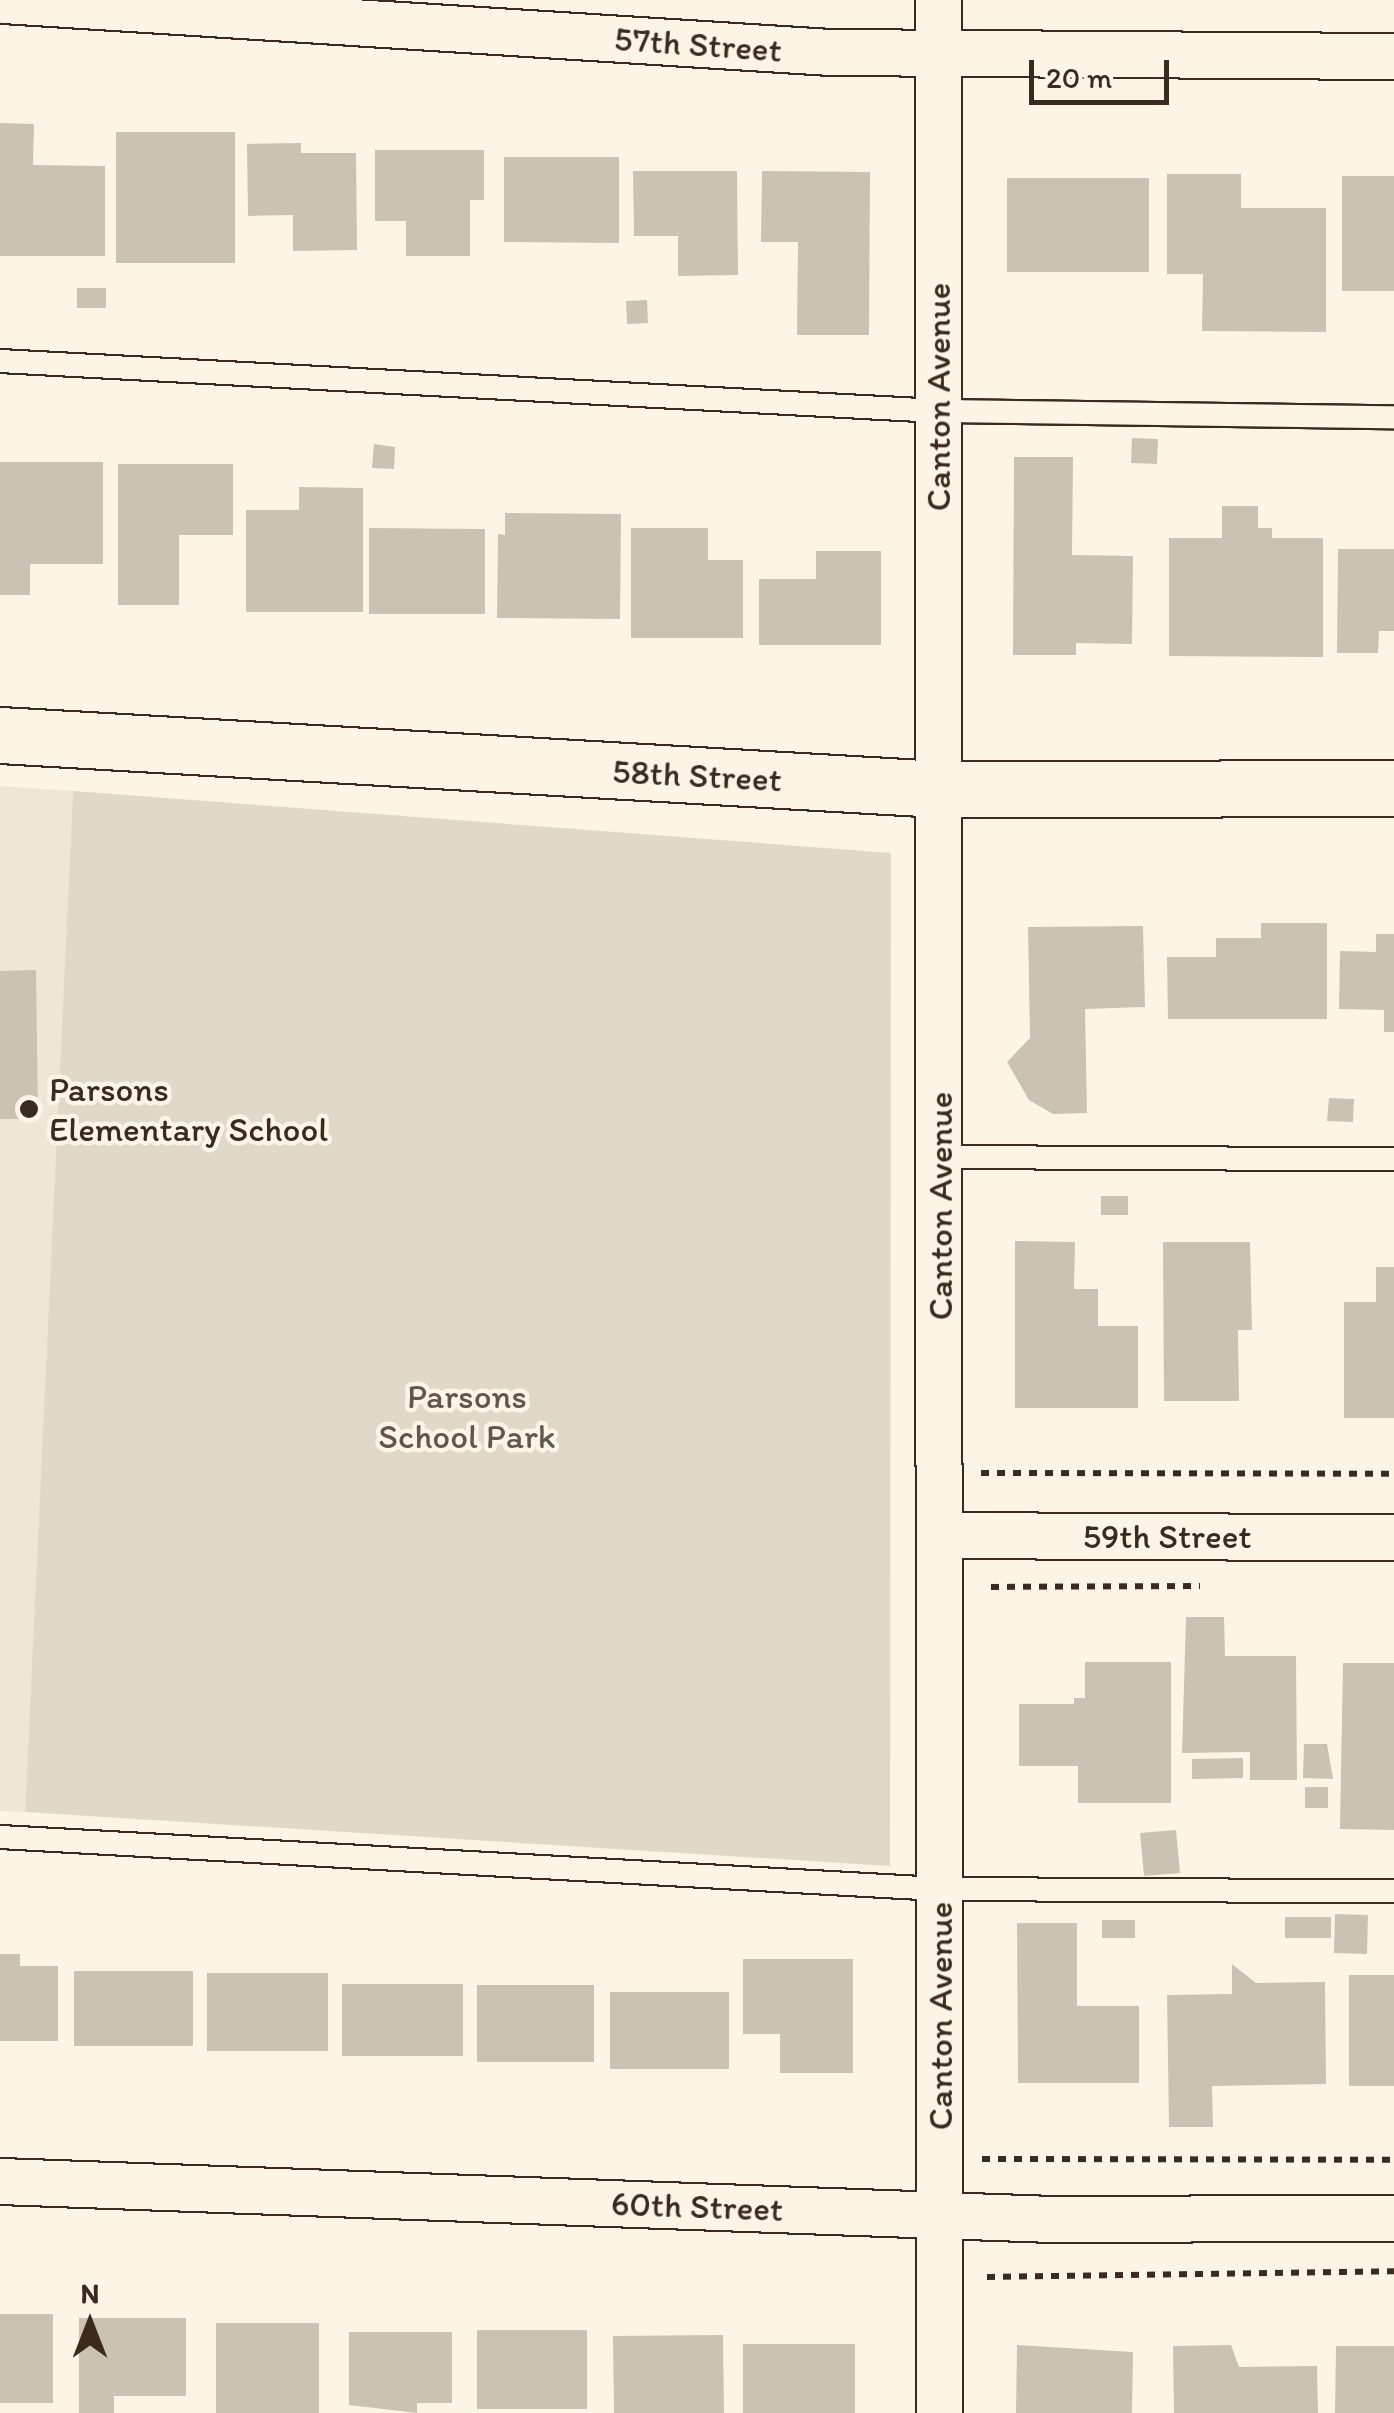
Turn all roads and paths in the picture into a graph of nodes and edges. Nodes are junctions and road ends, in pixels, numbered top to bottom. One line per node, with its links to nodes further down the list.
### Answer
1 (3, 0): 3 (street, 57th Street)
2 (938, 0): 3 (street, Canton Avenue)
3 (938, 55): 4 (street, 57th Street); 6 (street, Canton Avenue)
4 (1394, 56)
5 (0, 361): 6 (lane)
6 (938, 412): 7 (lane); 10 (street, Canton Avenue)
7 (1394, 417)
8 (0, 735): 10 (street, 58th Street)
9 (1394, 788): 10 (street, 58th Street)
10 (939, 789): 11 (street, Canton Avenue)
11 (940, 1157): 12 (lane); 13 (street, Canton Avenue)
12 (1394, 1159)
13 (941, 1473): 14 (path); 15 (street, Canton Avenue)
14 (1394, 1474)
15 (940, 1536): 16 (street, 59th Street); 18 (street, Canton Avenue)
16 (1394, 1537)
17 (0, 1836): 18 (lane)
18 (940, 1888): 19 (lane); 20 (street, Canton Avenue)
19 (1394, 1892)
20 (940, 2159): 21 (path); 23 (street, Canton Avenue)
21 (1394, 2160)
22 (0, 2181): 23 (street, 60th Street)
23 (940, 2215): 24 (street, 60th Street); 27 (street, Canton Avenue)
24 (1394, 2218)
25 (1394, 2271): 26 (path)
26 (987, 2277)
27 (939, 2413)

